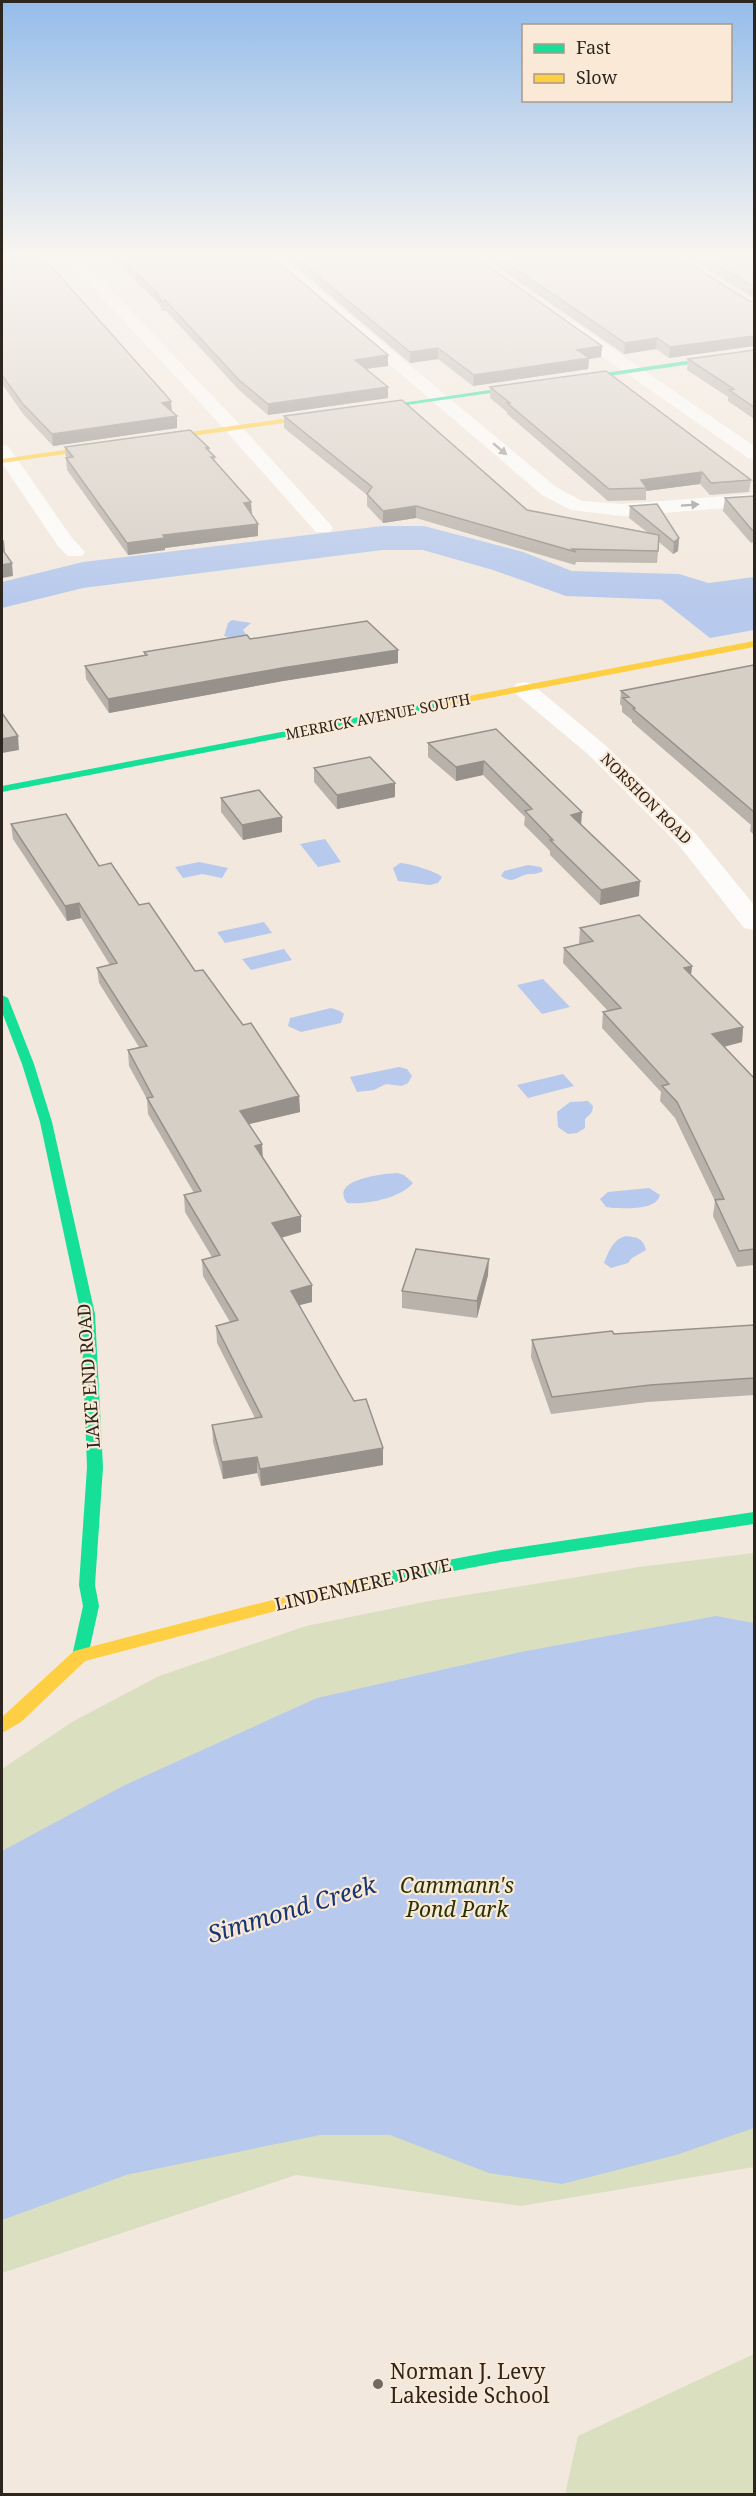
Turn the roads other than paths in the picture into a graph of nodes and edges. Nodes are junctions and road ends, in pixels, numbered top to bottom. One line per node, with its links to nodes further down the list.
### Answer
1 (181, 373): 6 (street)
2 (410, 373): 5 (street)
3 (615, 373): 5 (street)
4 (637, 373): 7 (street)
5 (439, 398): 6 (street); 9 (street, one-way to 9)
6 (232, 428): 8 (street); 10 (street)
7 (754, 454)
8 (4, 457): 11 (street)
9 (754, 500)
10 (323, 528)
11 (75, 552)
12 (754, 644): 13 (street, MERRICK AVENUE SOUTH)
13 (524, 689): 14 (street, MERRICK AVENUE SOUTH); 15 (street, NORSHON ROAD)
14 (2, 789)
15 (754, 922)
16 (2, 998): 18 (street, LAKE END ROAD)
17 (754, 1518): 18 (street, LINDENMERE DRIVE)
18 (80, 1656): 19 (street, LINDENMERE DRIVE)
19 (2, 1726)

